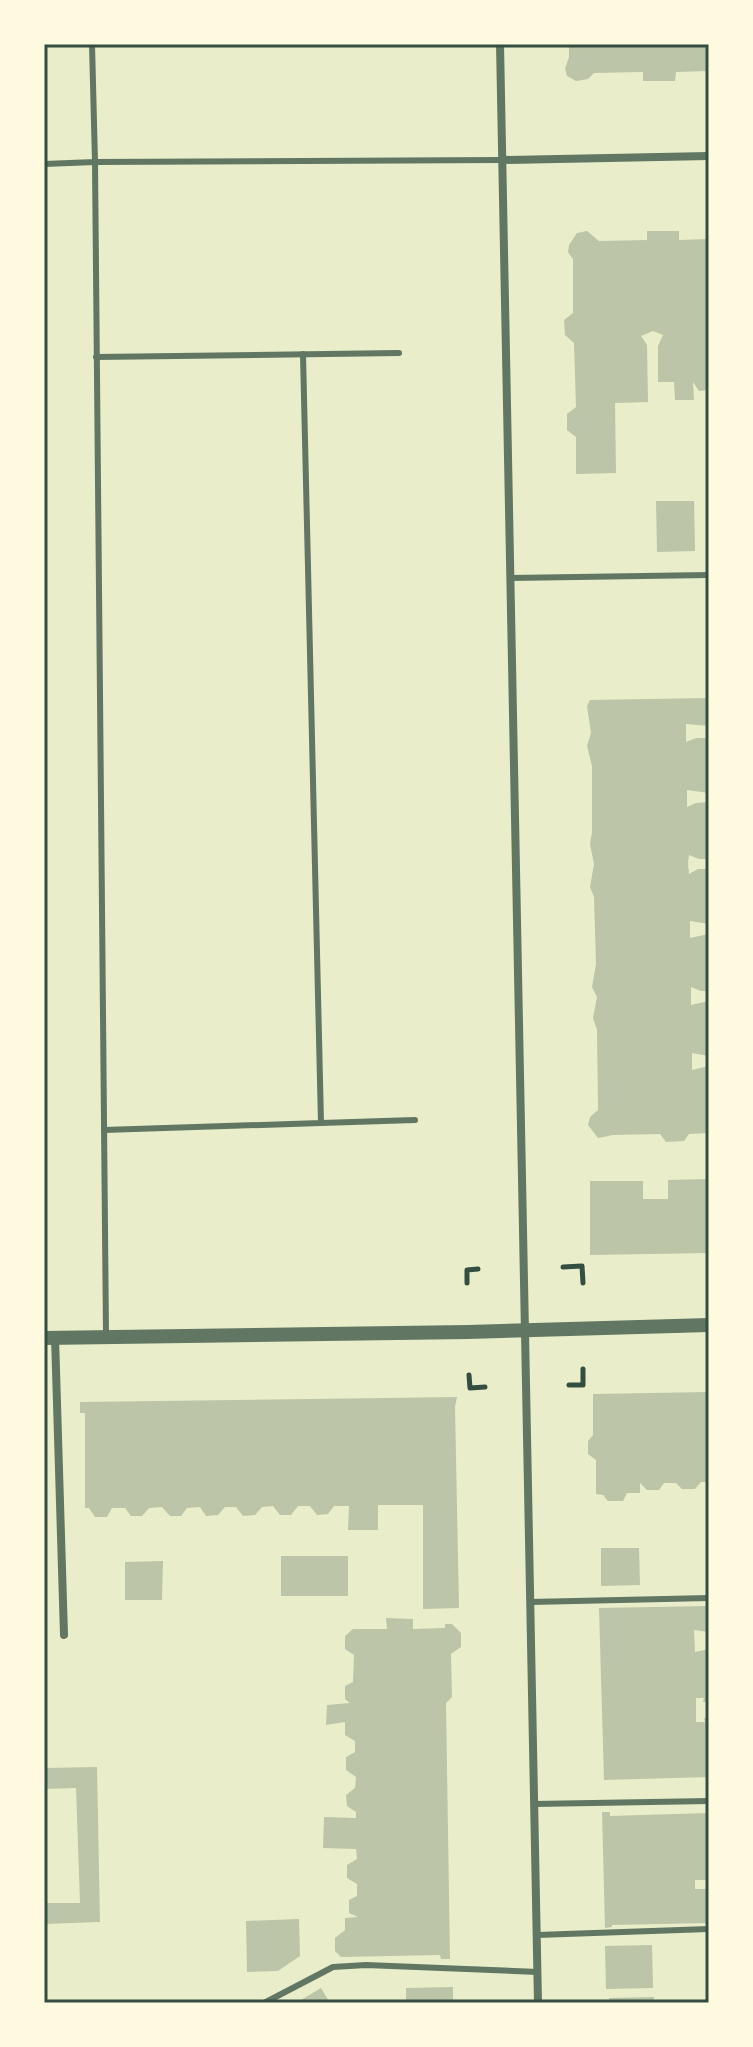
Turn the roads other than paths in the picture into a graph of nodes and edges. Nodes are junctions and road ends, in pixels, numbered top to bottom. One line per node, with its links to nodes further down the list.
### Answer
1 (92, 44): 5 (lane)
2 (500, 44): 4 (street)
3 (709, 156): 4 (street)
4 (502, 160): 5 (lane); 11 (street)
5 (95, 162): 6 (lane); 9 (lane)
6 (44, 164)
7 (399, 353): 8 (lane)
8 (303, 354): 9 (lane); 13 (lane)
9 (96, 357): 14 (lane)
10 (709, 575): 11 (lane)
11 (510, 578): 16 (street)
12 (415, 1120): 13 (lane)
13 (321, 1123): 14 (lane)
14 (104, 1130): 17 (lane)
15 (709, 1325): 16 (street)
16 (524, 1331): 17 (street); 20 (street)
17 (106, 1337): 18 (street)
18 (50, 1338): 21 (street)
19 (709, 1598): 20 (lane)
20 (530, 1602): 23 (street)
21 (64, 1635)
22 (709, 1801): 23 (lane)
23 (534, 1804): 25 (street)
24 (709, 1929): 25 (lane)
25 (537, 1935): 26 (street)
26 (538, 1972): 27 (lane); 28 (street)
27 (264, 2003)
28 (538, 2003)

